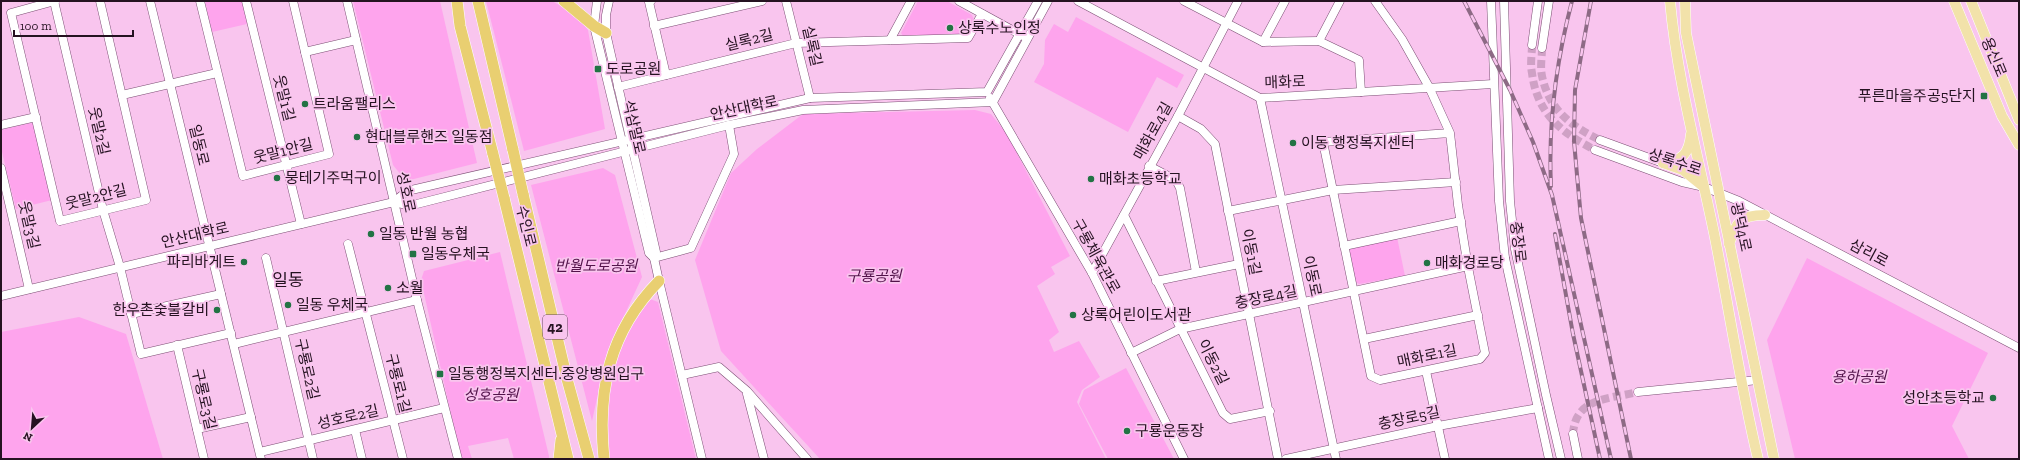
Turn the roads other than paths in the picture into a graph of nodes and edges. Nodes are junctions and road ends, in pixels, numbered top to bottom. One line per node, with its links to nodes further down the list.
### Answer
1 (54, 1): 62 (street, 웃말2안길); 83 (street, 웃말2길)
2 (100, 1): 57 (street, 웃말2안길)
3 (150, 1): 51 (street, 일동로)
4 (200, 1): 49 (street, 웃말1안길)
5 (246, 1): 74 (street, 웃말1길)
6 (293, 1): 47 (street, 웃말1안길)
7 (347, 1): 40 (street, 성호로)
8 (457, 1): 135 (highway, 수인로 / 42, bridge)
9 (478, 1): 147 (highway, 수인로 / 42, bridge)
10 (564, 1): 36 (highway)
11 (597, 1): 36 (street, 석삼말로)
12 (609, 1): 38 (street, 석삼말로)
13 (651, 1): 37 (street)
14 (762, 1): 37 (street)
15 (786, 1): 44 (street, 실록길)
16 (911, 1): 41 (street)
17 (959, 1): 34 (street)
18 (1038, 1): 39 (street)
19 (1048, 1): 39 (street)
20 (1078, 1): 48 (street, 매화로)
21 (1184, 1): 35 (street)
22 (1238, 1): 35 (street, 매화로4길)
23 (1285, 1): 43 (street)
24 (1340, 1): 42 (street)
25 (1375, 1): 54 (street, 매화로1길)
26 (1491, 1): 52 (street, 충장로)
27 (1504, 1): 158 (street, 충장로)
28 (1538, 1): 45 (street)
29 (1550, 1): 46 (street)
30 (1670, 1): 66 (main road, 광덕4로)
31 (1685, 1): 80 (main road, 광덕4로)
32 (1954, 1): 70 (main road, 용신로)
33 (1971, 1): 63 (main road, 용신로)
34 (982, 14): 39 (street); 41 (street, 실록2길)
35 (1226, 24): 43 (street); 48 (street, 매화로4길)
36 (594, 26): 38 (highway); 68 (street, 석삼말로)
37 (654, 26): 50 (street)
38 (606, 33): 53 (street, 석삼말로)
39 (1024, 36): 55 (street); 60 (street)
40 (356, 40): 47 (street); 82 (street, 성호로)
41 (890, 40): 44 (street, 실록2길)
42 (1319, 41): 43 (street); 56 (street)
43 (1263, 42)
44 (796, 43): 50 (street, 실록2길); 58 (street, 실록길)
45 (1532, 45)
46 (1542, 48)
47 (305, 52): 74 (street, 웃말1안길)
48 (1204, 68): 59 (street, 매화로); 61 (street, 매화로4길)
49 (217, 73): 51 (street); 74 (street, 웃말1안길)
50 (666, 75): 53 (street, 실록2길)
51 (170, 84): 57 (street); 91 (street, 일동로)
52 (1493, 84): 54 (street, 매화로); 95 (street, 충장로)
53 (618, 87): 68 (street, 석삼말로)
54 (1429, 87): 56 (street, 매화로); 67 (street, 매화로1길)
55 (986, 92): 58 (street, 안산대학로); 60 (street, 구룡체육관로)
56 (1361, 92): 59 (street, 매화로)
57 (122, 95): 83 (street, 웃말2안길)
58 (810, 98): 68 (street, 안산대학로)
59 (1260, 98): 81 (street, 이동로)
60 (993, 102): 65 (street, 안산대학로); 100 (street, 구룡체육관로)
61 (1178, 116): 75 (street, 매화로4길); 84 (street, 이동1길)
62 (36, 117): 64 (street); 83 (street, 웃말2안길)
63 (2019, 120)
64 (1, 125)
65 (729, 125): 71 (street, 안산대학로); 94 (street)
66 (1692, 128): 73 (main road); 78 (main road, 광덕4로)
67 (1450, 133): 77 (street, 매화로1길); 79 (street, 매화로1길)
68 (627, 140): 71 (street, 석삼말로); 82 (street, 안산대학로)
69 (1600, 140): 73 (street, 상록수로)
70 (2019, 145)
71 (629, 150): 82 (street, 안산대학로); 94 (street, 석삼말로)
72 (1595, 150): 78 (street, 상록수로)
73 (1663, 163): 78 (main road, 상록수로)
74 (286, 165): 88 (street, 웃말1길)
75 (1149, 166): 85 (street, 매화로4길); 99 (street)
76 (1, 168): 103 (street, 웃말3길)
77 (1456, 182): 79 (street); 87 (street, 매화로1길)
78 (1704, 187): 80 (street, 삼리로); 124 (main road, 광덕4로)
79 (1333, 190): 81 (street); 92 (street, 매화로1길)
80 (1718, 194): 86 (street, 삼리로); 90 (main road, 광덕4로)
81 (1282, 200): 84 (street); 108 (street, 이동로)
82 (394, 202): 88 (street, 안산대학로); 107 (street, 성호로)
83 (103, 210): 98 (street, 웃말2길)
84 (1228, 211): 96 (street, 이동1길)
85 (1124, 215): 100 (street, 매화로4길); 102 (street, 이동2길)
86 (1766, 215): 90 (main road); 119 (street, 삼리로)
87 (1461, 221): 92 (street); 97 (street, 매화로1길)
88 (301, 224): 91 (street, 안산대학로)
89 (348, 244): 110 (street, 구룡로1길)
90 (1729, 244): 123 (main road, 광덕4로)
91 (209, 246): 98 (street, 안산대학로); 105 (street, 일동로)
92 (1344, 246): 104 (street, 매화로1길)
93 (266, 258): 115 (street, 구룡로2길)
94 (654, 258): 101 (street, 석삼말로)
95 (1505, 258): 97 (street, 충장로4길); 128 (street, 충장로)
96 (1239, 264): 99 (street); 111 (street, 이동1길)
97 (1468, 266): 104 (street, 충장로4길); 112 (street, 매화로1길)
98 (120, 267): 103 (street, 안산대학로); 109 (street, 웃말2길)
99 (1196, 272): 102 (street)
100 (1092, 273): 120 (street, 구룡체육관로)
101 (659, 281): 122 (street, 석삼말로); 148 (highway)
102 (1156, 281): 113 (street, 이동2길)
103 (29, 289): 106 (street, 안산대학로)
104 (1353, 292): 108 (street, 충장로4길); 116 (street, 매화로1길)
105 (222, 294): 109 (street); 114 (street, 일동로)
106 (1, 296)
107 (417, 300): 110 (street); 127 (street, 성호로)
108 (1303, 303): 111 (street, 충장로4길); 138 (street, 이동로)
109 (131, 314): 118 (street, 웃말2길)
110 (366, 314): 115 (street); 131 (street, 구룡로1길)
111 (1249, 314): 113 (street, 충장로4길); 129 (street, 이동1길)
112 (1478, 315): 116 (street, 매화로1길); 121 (street, 매화로1길)
113 (1180, 329): 120 (street, 충장로4길); 129 (street, 이동2길)
114 (231, 333): 117 (street, 일동로); 118 (street)
115 (285, 333): 117 (street); 137 (street, 구룡로2길)
116 (1364, 339): 121 (street, 매화로1길)
117 (234, 344): 130 (street, 일동로)
118 (177, 345): 133 (street, 구룡로3길)
119 (2019, 348)
120 (1131, 353): 152 (street, 구룡체육관로)
121 (1426, 371): 132 (street)
122 (682, 375): 125 (street); 149 (street, 석삼말로)
123 (1758, 380): 124 (street); 161 (main road, 광덕4로)
124 (1740, 382): 126 (street); 160 (main road, 광덕4로)
125 (747, 391): 150 (street); 151 (street)
126 (1638, 392)
127 (444, 408): 131 (street, 성호로2길); 144 (street, 성호로)
128 (1538, 408): 132 (street, 충장로5길); 157 (street, 충장로)
129 (1270, 411): 153 (street, 이동1길)
130 (251, 417): 133 (street); 139 (street, 일동로)
131 (393, 420): 134 (street, 성호로2길); 143 (street, 구룡로1길)
132 (1438, 426): 138 (street, 충장로5길); 156 (street)
133 (197, 429): 140 (street, 구룡로3길)
134 (355, 430): 137 (street, 성호로2길); 142 (street)
135 (562, 432): 145 (highway); 146 (highway, 수인로 / 42)
136 (1574, 434): 159 (street)
137 (309, 440): 139 (street, 성호로2길); 141 (street, 구룡로2길)
138 (1334, 448): 154 (street, 충장로5길); 155 (street, 이동로)
139 (260, 456)
140 (204, 459)
141 (313, 459)
142 (362, 459)
143 (403, 459)
144 (458, 459)
145 (559, 459)
146 (568, 459)
147 (589, 459)
148 (604, 459)
149 (702, 459)
150 (764, 459)
151 (807, 459)
152 (1184, 459)
153 (1278, 459)
154 (1286, 459)
155 (1336, 459)
156 (1445, 459)
157 (1549, 459)
158 (1561, 459)
159 (1578, 459)
160 (1758, 459)
161 (1774, 459)

